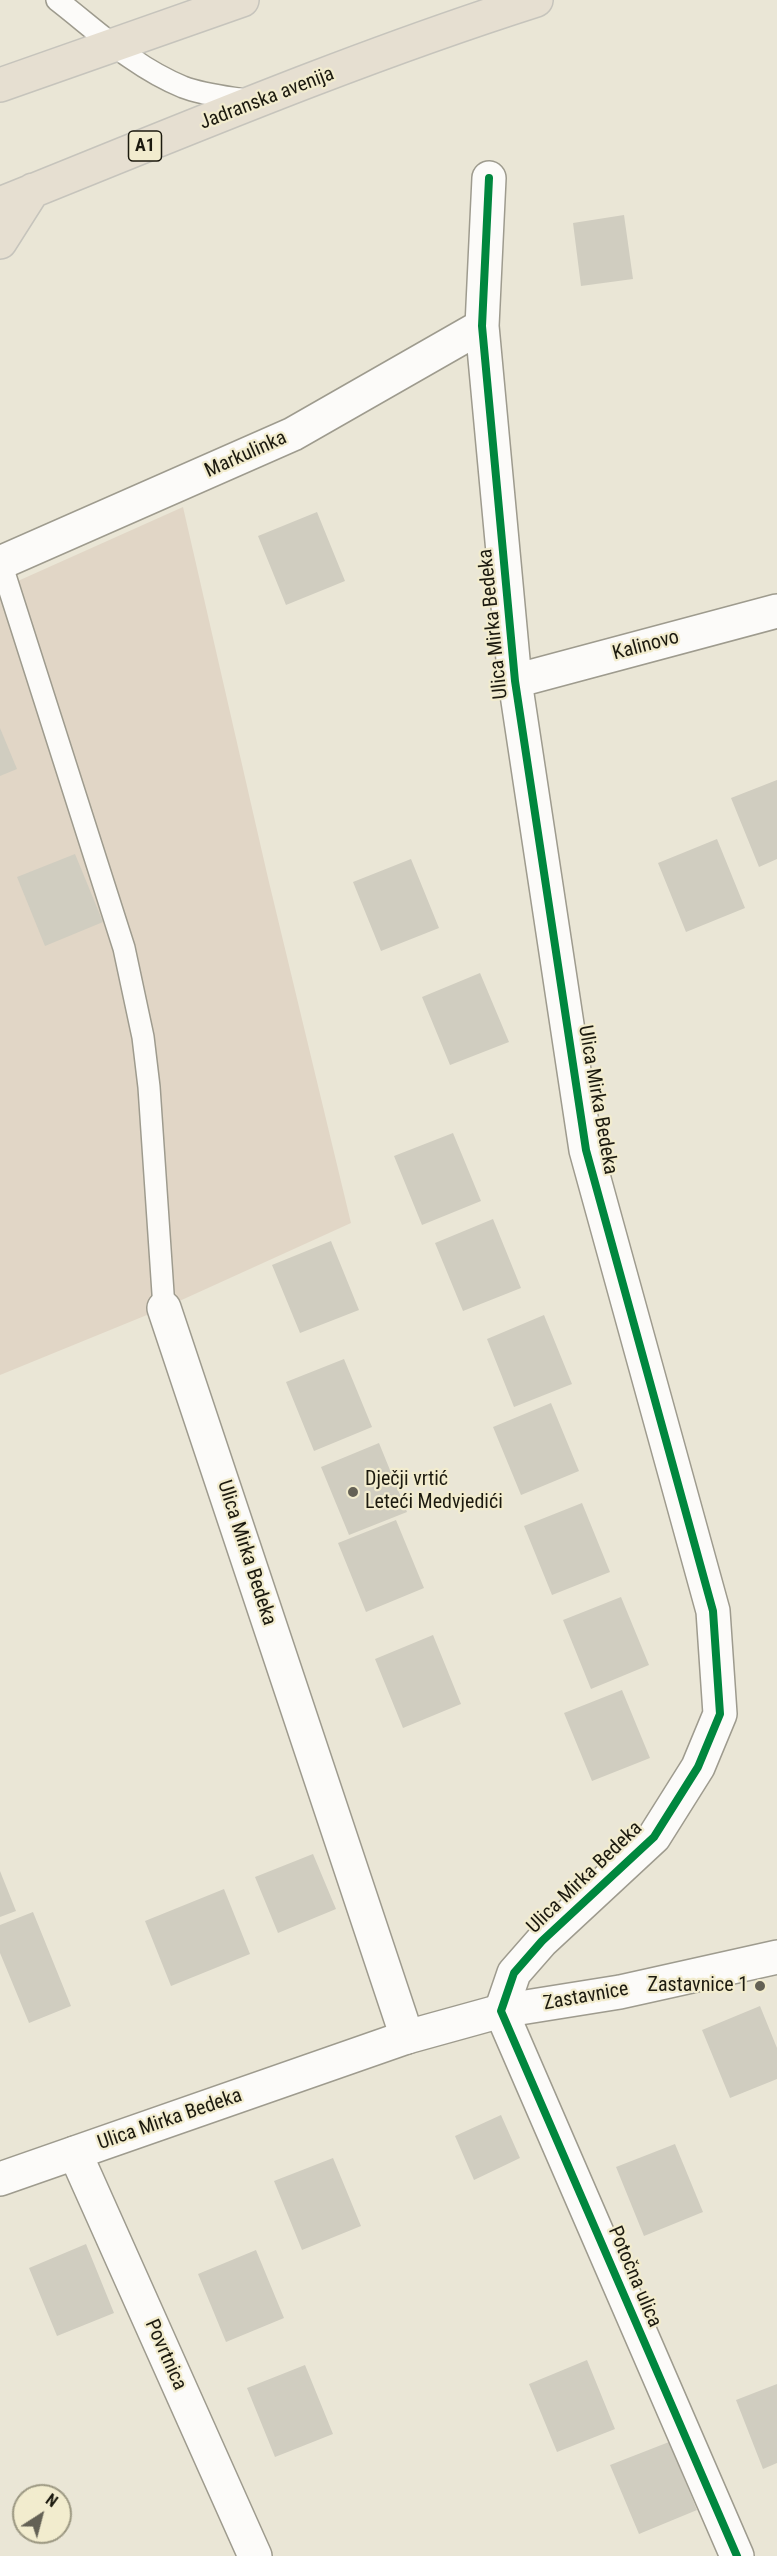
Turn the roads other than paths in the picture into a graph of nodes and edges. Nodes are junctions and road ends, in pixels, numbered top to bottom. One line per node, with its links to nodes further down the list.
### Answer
1 (57, 0): 4 (lane)
2 (242, 0): 4 (highway)
3 (536, 0): 6 (highway, Jadranska avenija)
4 (112, 45): 5 (highway); 6 (lane)
5 (0, 85)
6 (257, 102): 8 (highway, Jadranska avenija / A1)
7 (489, 178): 11 (street, Ulica Mirka Bedeka)
8 (33, 190): 9 (highway, Jadranska avenija / A1); 10 (highway)
9 (0, 204)
10 (0, 242)
11 (482, 326): 12 (street, Markulinka); 14 (street, Ulica Mirka Bedeka)
12 (1, 563): 15 (lane)
13 (777, 611): 14 (street, Kalinovo)
14 (515, 681): 17 (street, Ulica Mirka Bedeka)
15 (164, 1308): 18 (street, Ulica Mirka Bedeka)
16 (777, 1957): 17 (street, Zastavnice)
17 (501, 2011): 18 (street, Ulica Mirka Bedeka); 22 (street, Potočna ulica)
18 (407, 2037): 19 (street, Ulica Mirka Bedeka)
19 (75, 2153): 20 (street, Ulica Mirka Bedeka); 21 (street, Povrtnica)
20 (0, 2179)
21 (255, 2556)
22 (737, 2556)

